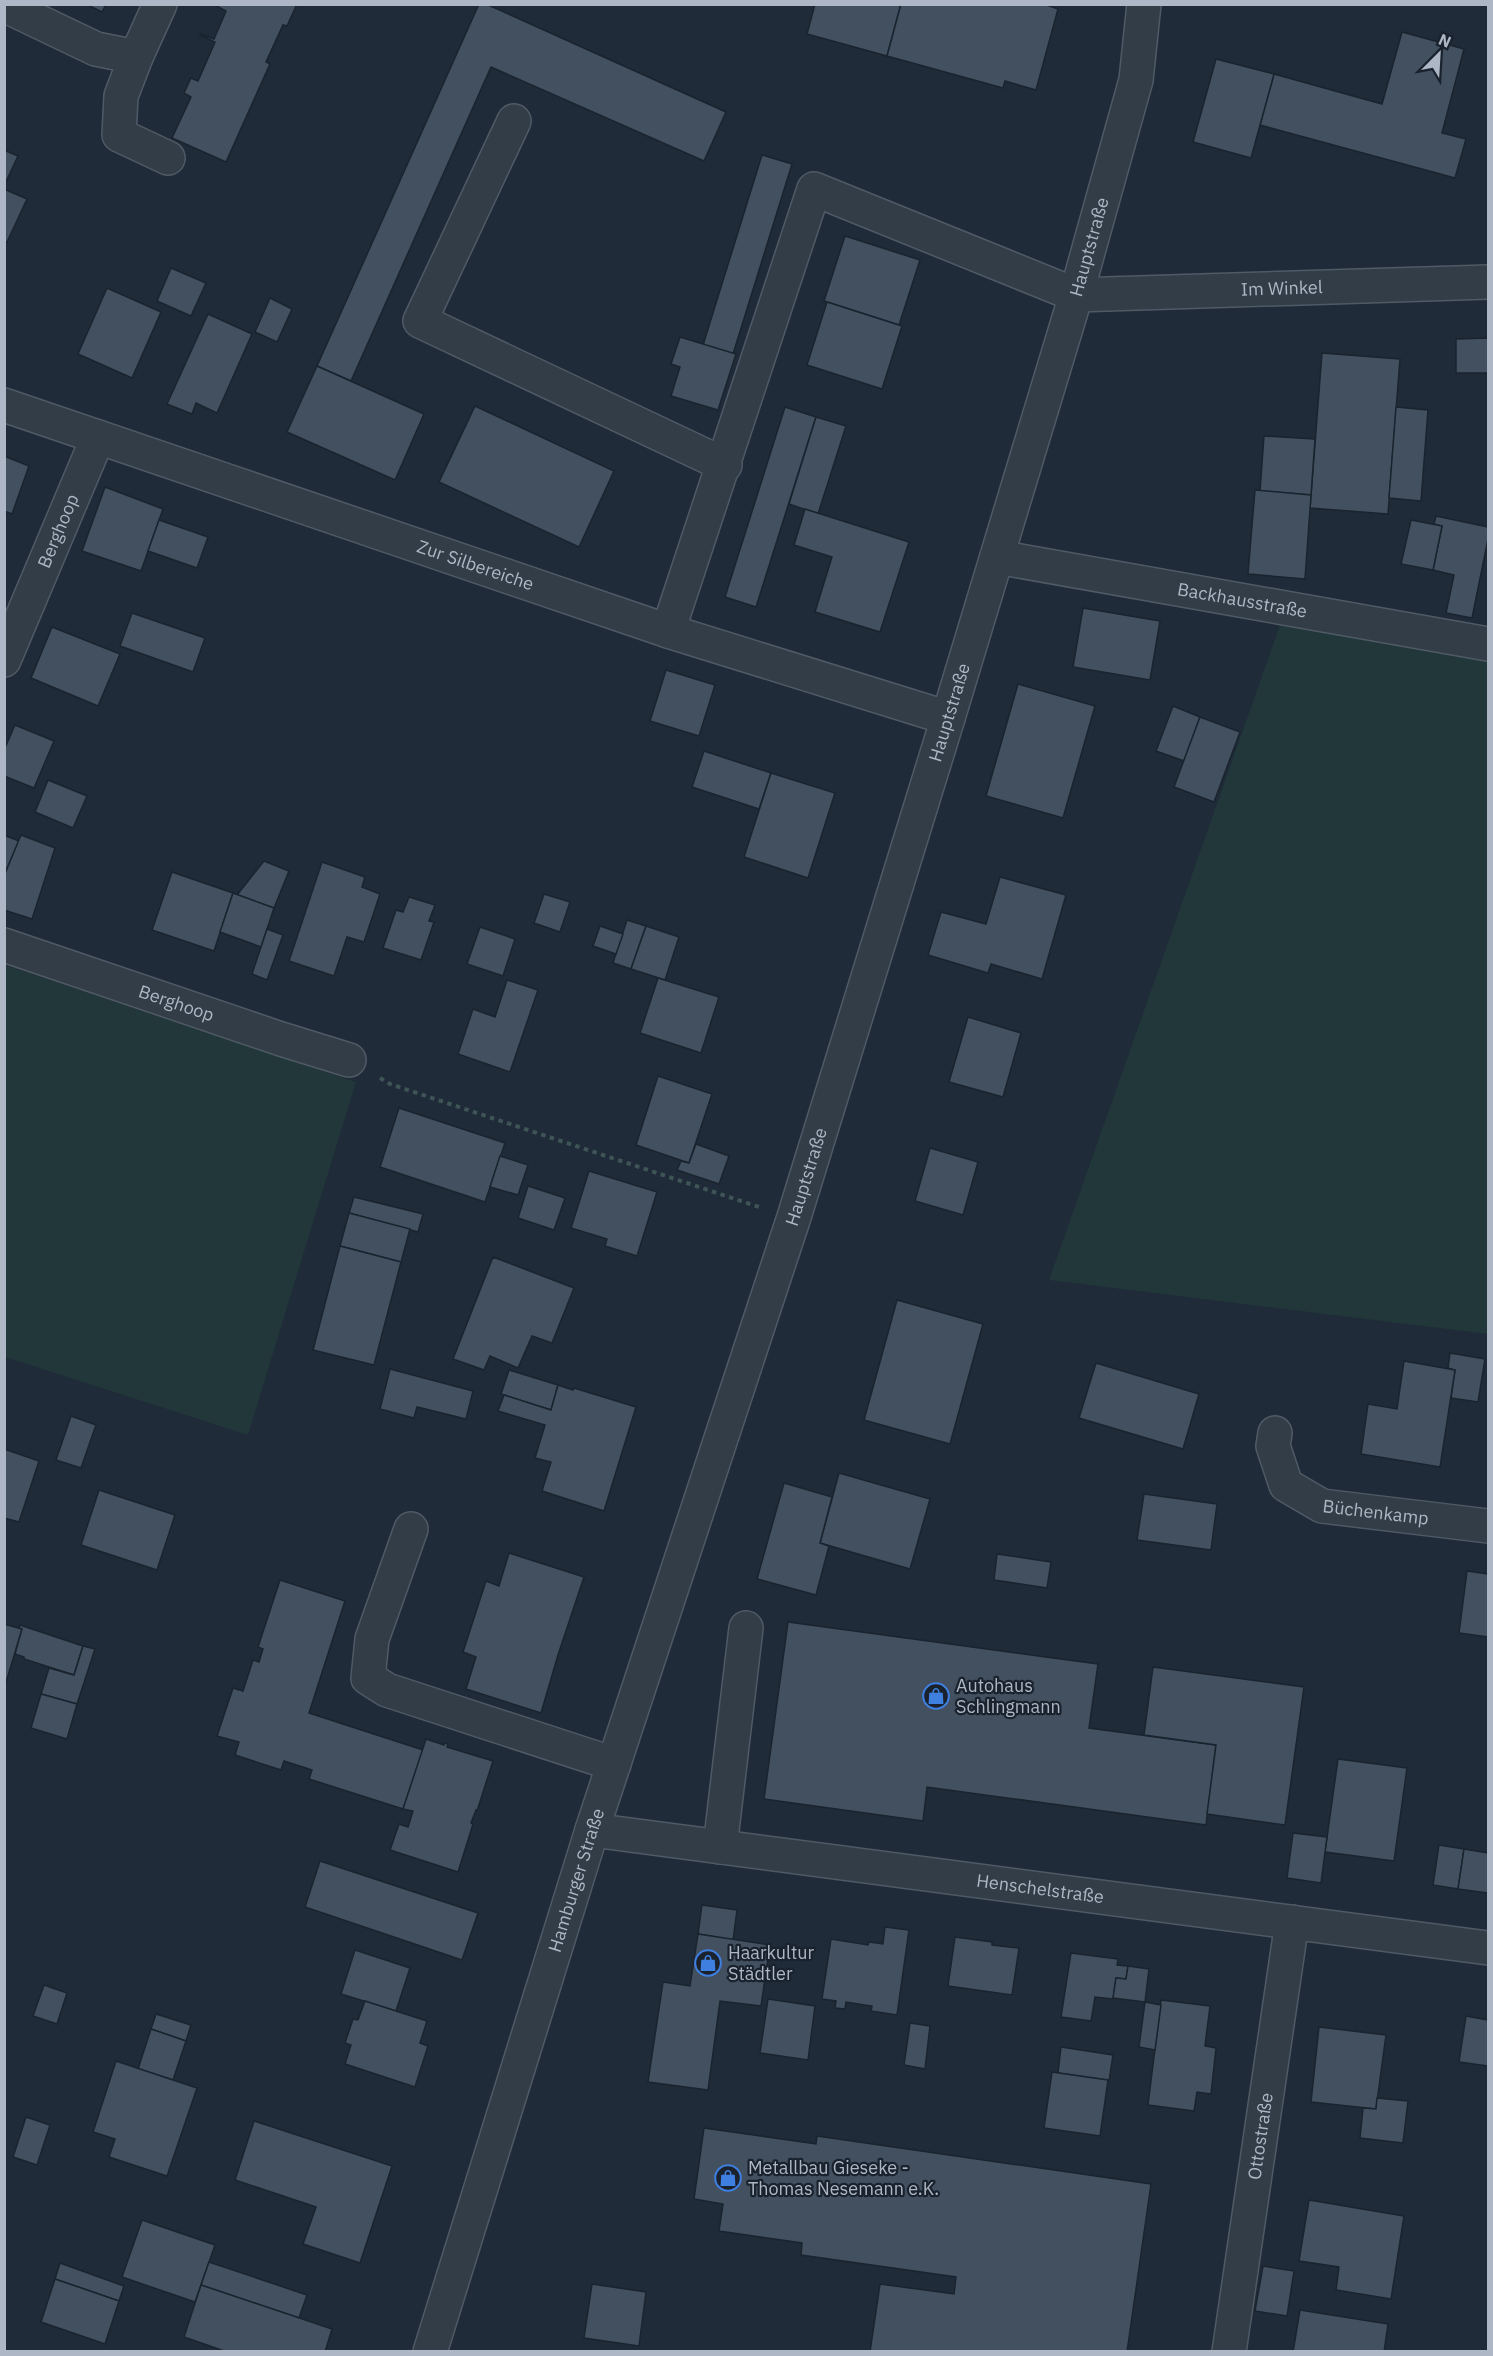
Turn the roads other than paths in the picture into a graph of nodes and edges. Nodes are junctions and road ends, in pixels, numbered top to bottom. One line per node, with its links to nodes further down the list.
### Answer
1 (160, 4): 4 (street)
2 (1144, 4): 8 (street, Hauptstraße)
3 (4, 5): 4 (street)
4 (136, 57): 6 (street)
5 (514, 121): 11 (street)
6 (168, 158)
7 (1488, 282): 8 (street, Im Winkel)
8 (1076, 295): 11 (street); 12 (street, Hauptstraße)
9 (4, 405): 10 (street, Zur Silbereiche)
10 (98, 437): 13 (street, Zur Silbereiche); 15 (street, Berghoop)
11 (725, 465): 13 (street)
12 (997, 556): 14 (street, Backhausstraße); 16 (street, Hauptstraße)
13 (668, 631): 16 (street, Zur Silbereiche)
14 (1488, 644)
15 (4, 660)
16 (948, 718): 19 (street, Hauptstraße)
17 (4, 945): 18 (street, Berghoop)
18 (349, 1060)
19 (730, 1412): 24 (street, Hamburger Straße)
20 (1275, 1433): 21 (street, Büchenkamp)
21 (1488, 1526)
22 (411, 1528): 24 (street)
23 (746, 1628): 26 (street)
24 (614, 1764): 25 (street, Hamburger Straße)
25 (592, 1830): 26 (street, Henschelstraße); 29 (street, Hamburger Straße)
26 (720, 1847): 27 (street, Henschelstraße)
27 (1292, 1922): 28 (street, Henschelstraße); 30 (street, Ottostraße)
28 (1488, 1948)
29 (430, 2352)
30 (1229, 2352)

